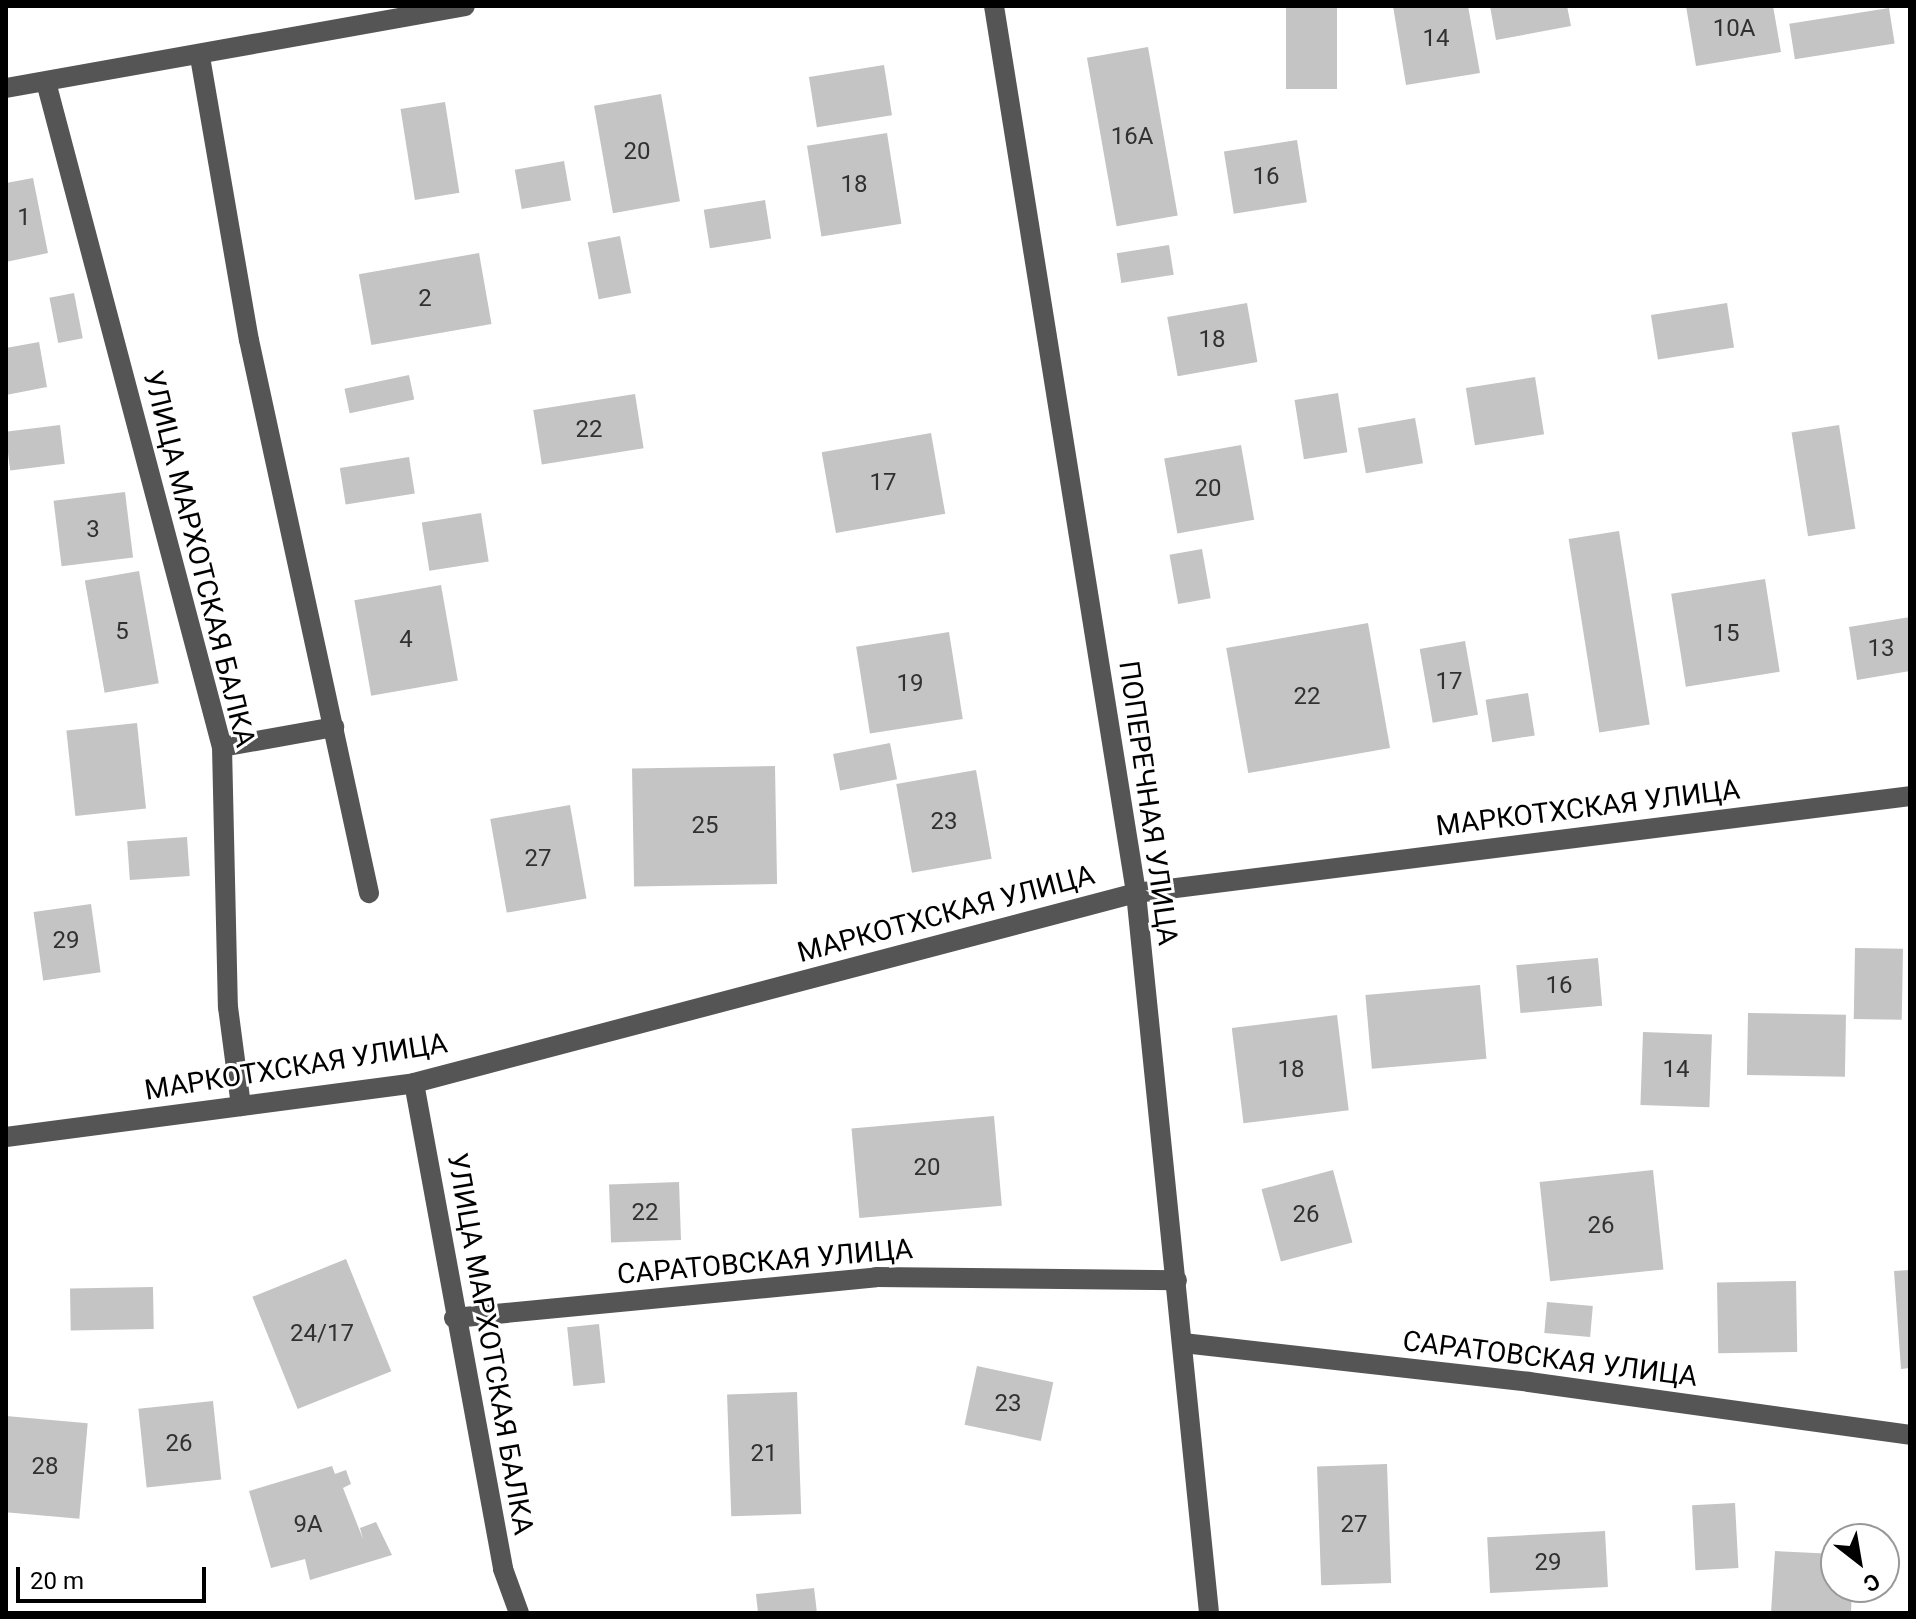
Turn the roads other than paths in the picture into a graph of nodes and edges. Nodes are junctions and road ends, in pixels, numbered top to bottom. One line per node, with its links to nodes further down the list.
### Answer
1 (465, 6): 3 (street)
2 (994, 6): 10 (street, ПОПЕРЕЧНАЯ УЛИЦА)
3 (200, 57): 4 (street); 6 (street)
4 (46, 82): 5 (street); 7 (street, УЛИЦА МАРХОТСКАЯ БАЛКА)
5 (6, 88)
6 (334, 727): 7 (street); 9 (street)
7 (222, 747): 12 (street, УЛИЦА МАРХОТСКАЯ БАЛКА)
8 (1910, 796): 10 (street, МАРКОТХСКАЯ УЛИЦА)
9 (369, 893)
10 (1136, 893): 11 (street, МАРКОТХСКАЯ УЛИЦА); 14 (street, ПОПЕРЕЧНАЯ УЛИЦА)
11 (414, 1083): 12 (street, МАРКОТХСКАЯ УЛИЦА); 15 (street, УЛИЦА МАРХОТСКАЯ БАЛКА)
12 (241, 1106): 13 (street, МАРКОТХСКАЯ УЛИЦА)
13 (6, 1137)
14 (1177, 1280): 15 (street, САРАТОВСКАЯ УЛИЦА); 16 (street, ПОПЕРЕЧНАЯ УЛИЦА)
15 (454, 1318): 18 (street, УЛИЦА МАРХОТСКАЯ БАЛКА)
16 (1183, 1343): 17 (street, САРАТОВСКАЯ УЛИЦА); 19 (street, ПОПЕРЕЧНАЯ УЛИЦА)
17 (1910, 1435)
18 (519, 1613)
19 (1209, 1613)

